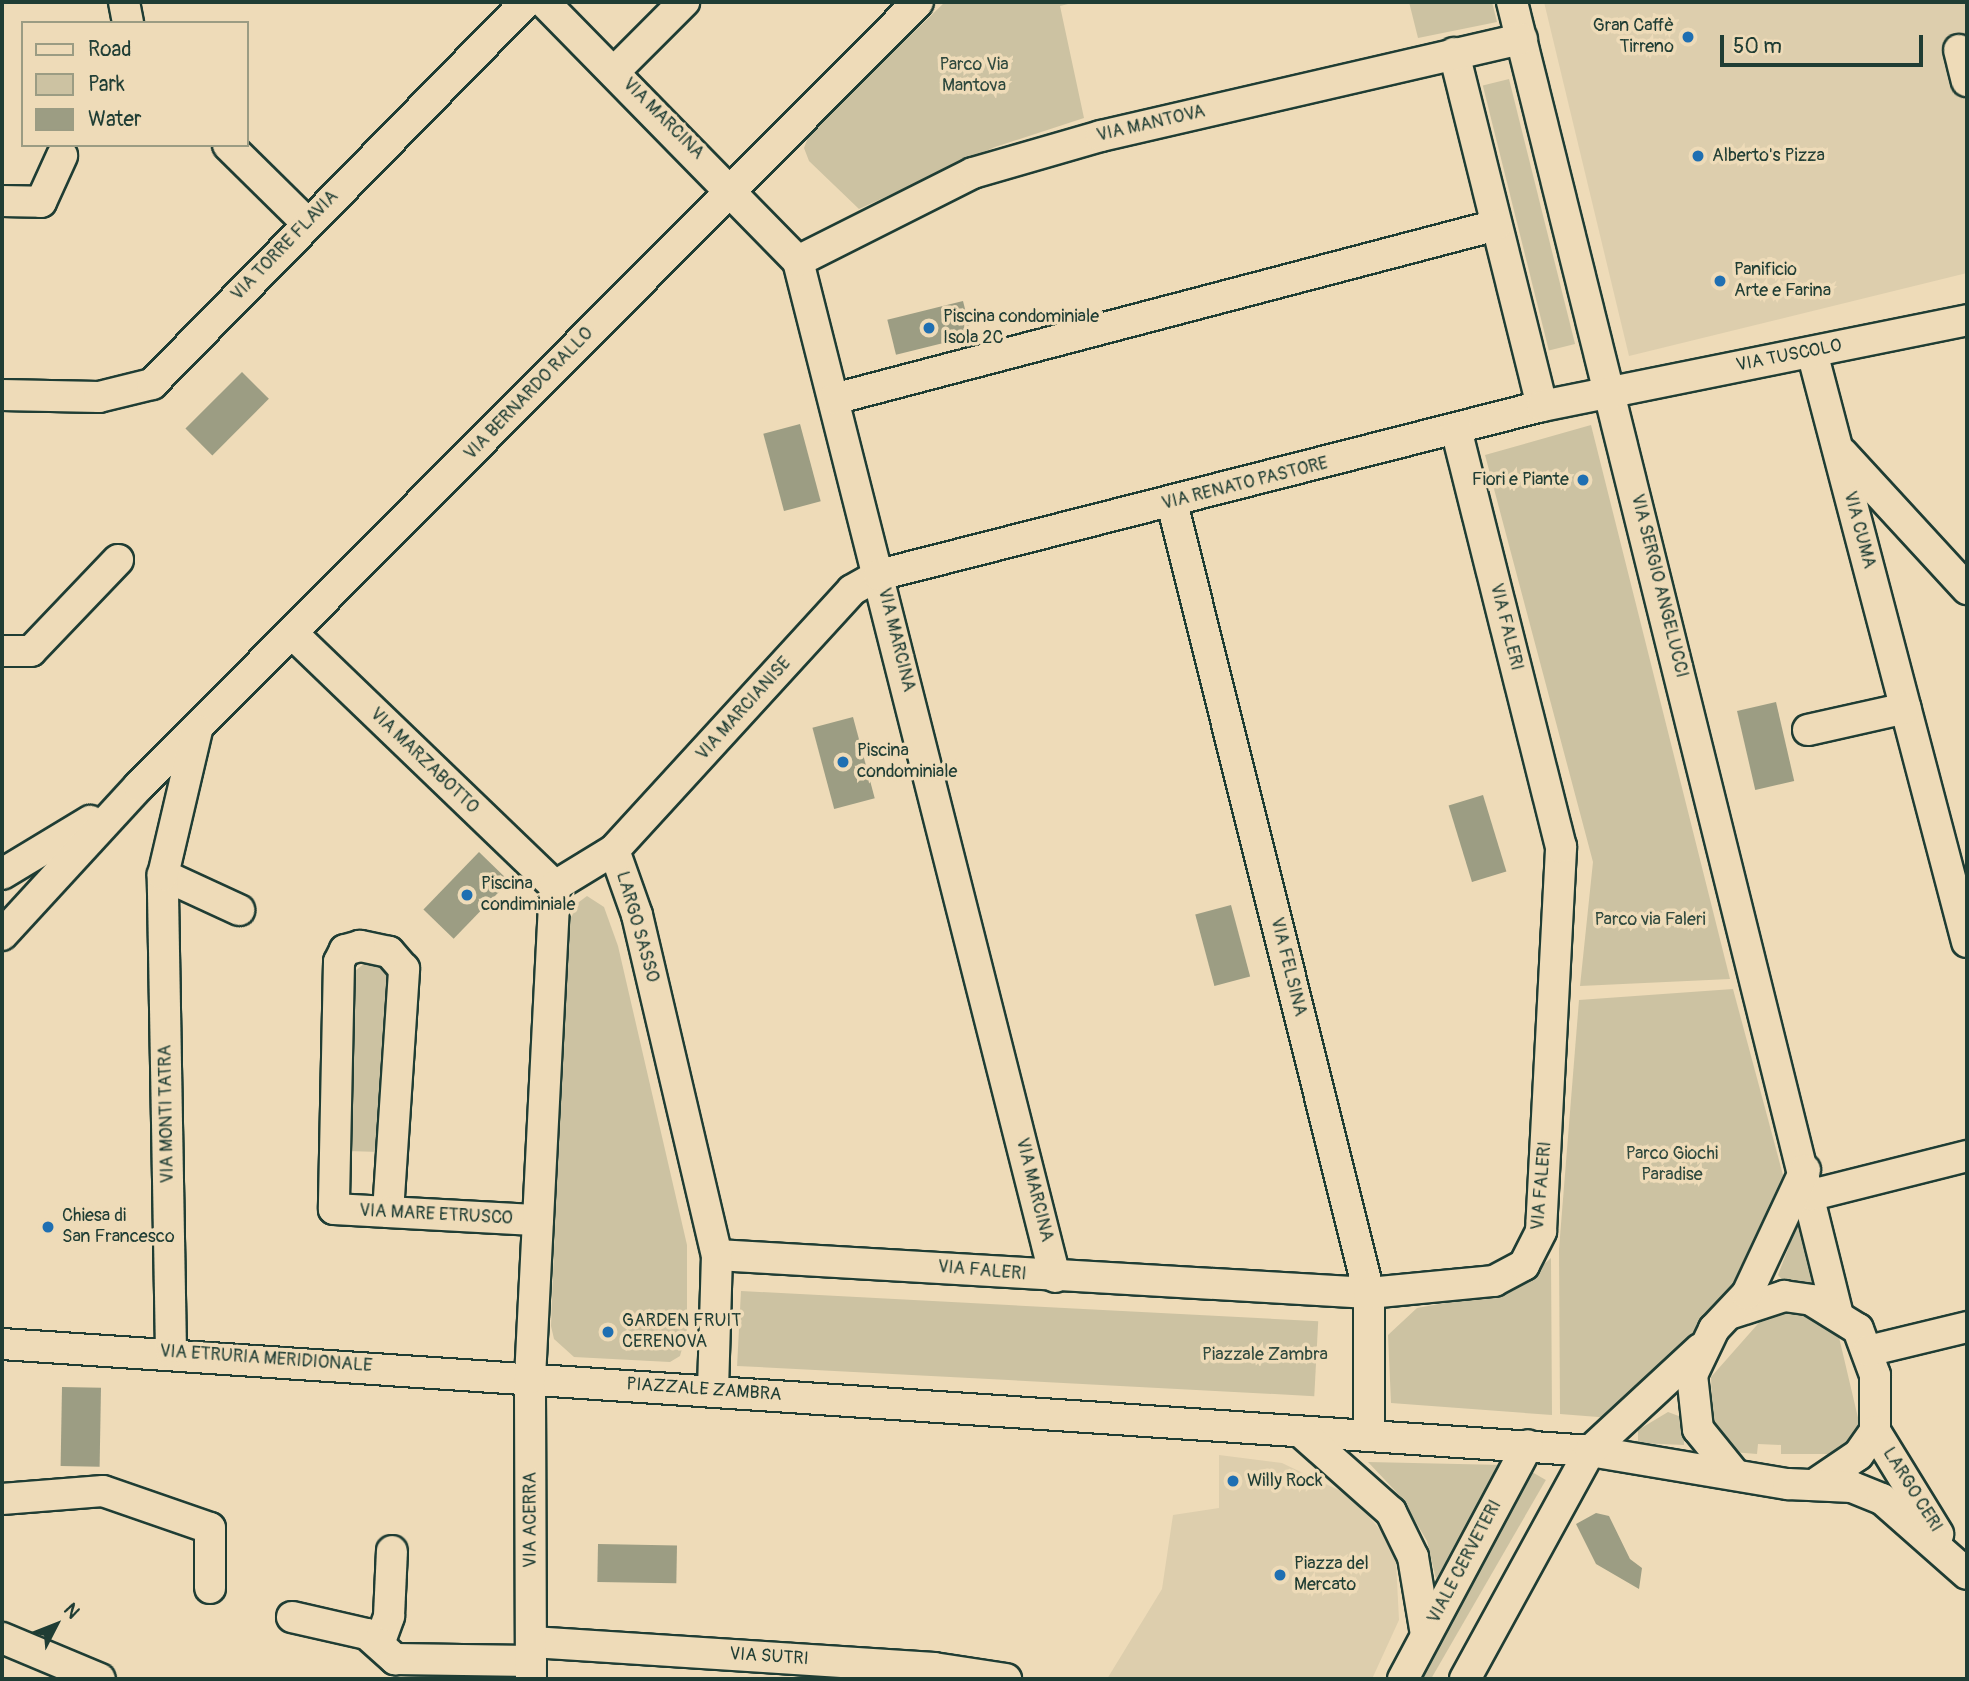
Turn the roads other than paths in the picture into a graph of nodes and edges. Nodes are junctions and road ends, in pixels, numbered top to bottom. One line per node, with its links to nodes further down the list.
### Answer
1 (124, 2): 7 (street)
2 (526, 2): 17 (street, VIA TORRE FLAVIA)
3 (544, 2): 11 (street, VIA MARCINA)
4 (684, 2): 11 (street, VIA MARCINA)
5 (918, 2): 15 (street, VIA BERNARDO RALLO)
6 (1512, 2): 8 (street, VIA SERGIO ANGELUCCI)
7 (128, 21)
8 (1522, 39): 10 (street, VIA MANTOVA); 22 (street, VIA SERGIO ANGELUCCI)
9 (1959, 50): 12 (street)
10 (1454, 53): 18 (street); 19 (street, VIA MANTOVA)
11 (615, 71): 15 (street, VIA MARCINA)
12 (1967, 81)
13 (230, 147): 17 (street)
14 (62, 156): 16 (street)
15 (730, 187): 19 (street, VIA MARCINA); 32 (street, VIA BERNARDO RALLO)
16 (2, 201)
17 (307, 223): 23 (street, VIA TORRE FLAVIA)
18 (1497, 225): 24 (street); 25 (street)
19 (798, 261): 24 (street, VIA MARCINA)
20 (1967, 320): 21 (street, VIA TUSCOLO)
21 (1812, 352): 22 (street, VIA TUSCOLO); 27 (street, VIA CUMA)
22 (1610, 391): 25 (street, VIA RENATO PASTORE); 46 (street, VIA SERGIO ANGELUCCI)
23 (2, 395)
24 (834, 399): 30 (street, VIA MARCINA)
25 (1542, 406): 26 (street, VIA RENATO PASTORE)
26 (1456, 430): 28 (street, VIA RENATO PASTORE); 51 (street, VIA FALERI)
27 (1837, 449): 31 (street); 34 (street, VIA CUMA)
28 (1172, 503): 30 (street, VIA RENATO PASTORE); 51 (street, VIA FELSINA)
29 (118, 560): 33 (street)
30 (879, 575): 38 (street, VIA MARCIANISE); 50 (street, VIA MARCINA)
31 (1967, 589)
32 (294, 635): 35 (street, VIA BERNARDO RALLO); 41 (street, VIA MARZABOTTO)
33 (2, 651)
34 (1906, 708): 36 (street); 44 (street, VIA CUMA)
35 (197, 730): 37 (street, VIA BERNARDO RALLO); 40 (street, VIA MONTI TATRA)
36 (1808, 730)
37 (139, 786): 39 (street, VIA BERNARDO RALLO); 43 (street, VIA BERNARDO RALLO)
38 (614, 850): 41 (street, LARGO SASSO); 49 (street, LARGO SASSO)
39 (2, 874)
40 (163, 875): 42 (street); 58 (street, VIA MONTI TATRA)
41 (555, 886): 48 (street)
42 (239, 910)
43 (2, 935)
44 (1967, 942)
45 (1967, 1156): 46 (street)
46 (1809, 1183): 52 (street); 53 (street)
47 (388, 1212): 47 (street, VIA MARE ETRUSCO); 48 (street, VIA MARE ETRUSCO)
48 (538, 1220): 59 (street)
49 (717, 1255): 50 (street, VIA FALERI); 60 (street, LARGO SASSO)
50 (1055, 1276): 51 (street, VIA FALERI)
51 (1369, 1293): 63 (street, VIA FELSINA)
52 (1837, 1311): 53 (street, LARGO CERI); 57 (street, LARGO CERI)
53 (1731, 1313): 56 (street)
54 (1967, 1327): 57 (street)
55 (2, 1344): 58 (street, VIA ETRURIA MERIDIONALE)
56 (1700, 1349): 65 (street); 66 (street)
57 (1868, 1351): 61 (street, LARGO CERI)
58 (171, 1352): 59 (street, VIA ETRURIA MERIDIONALE)
59 (530, 1378): 60 (street, PIAZZALE ZAMBRA); 76 (street, VIA ACERRA)
60 (713, 1391): 62 (street, PIAZZALE ZAMBRA)
61 (1875, 1431): 67 (street, LARGO CERI); 70 (street, LARGO CERI)
62 (1302, 1433): 63 (street, PIAZZALE ZAMBRA); 73 (street)
63 (1369, 1435): 64 (street, PIAZZALE ZAMBRA)
64 (1528, 1445): 65 (street, PIAZZALE ZAMBRA); 73 (street, VIALE CERVETERI)
65 (1590, 1451): 66 (street, LARGO CERI); 80 (street)
66 (1732, 1471): 67 (street, LARGO CERI)
67 (1818, 1482): 70 (street, LARGO CERI)
68 (2, 1499): 71 (street)
69 (392, 1551): 75 (street)
70 (1967, 1574)
71 (209, 1588)
72 (292, 1617): 75 (street)
73 (1426, 1635): 79 (street, VIALE CERVETERI)
74 (2, 1638): 77 (street)
75 (379, 1644): 76 (street)
76 (531, 1661): 78 (street, VIA SUTRI)
77 (100, 1679)
78 (1006, 1679)
79 (1403, 1679)
80 (1465, 1679)

